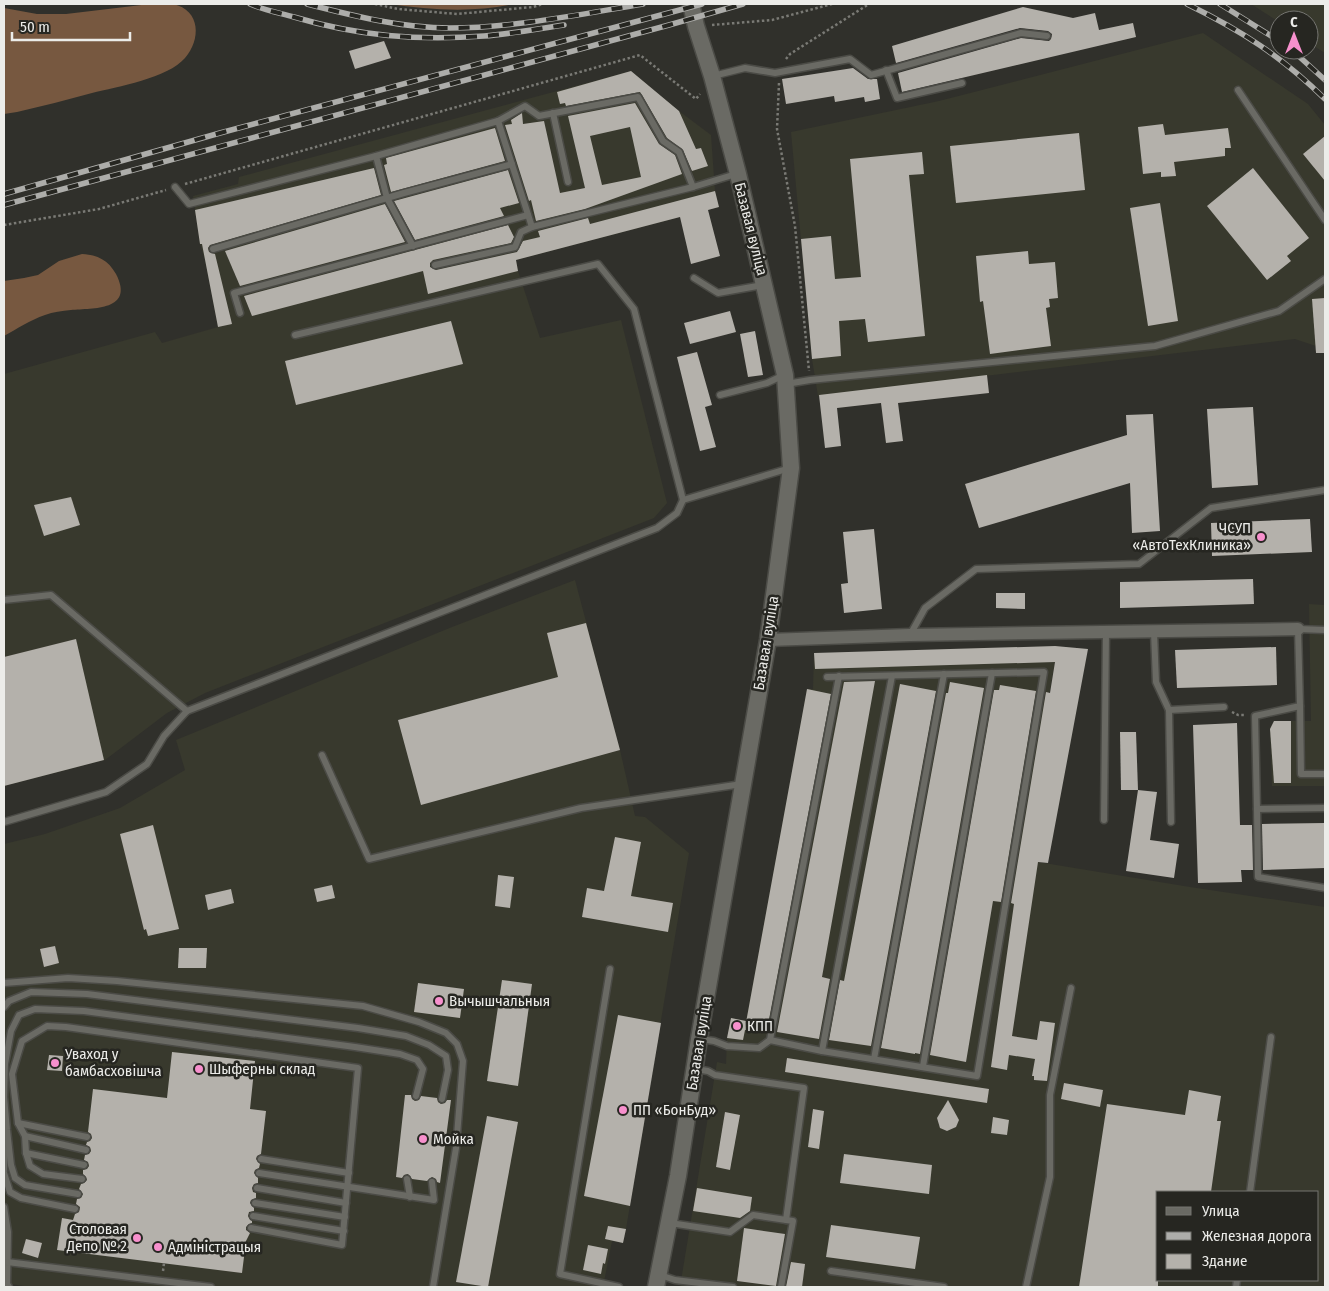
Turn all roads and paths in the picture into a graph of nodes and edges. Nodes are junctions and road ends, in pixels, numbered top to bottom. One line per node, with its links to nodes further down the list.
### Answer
1 (375, 4): 2 (path)
2 (543, 4)
3 (691, 4): 6 (street, Базавая вуліца)
4 (832, 4): 6 (path)
5 (869, 4): 9 (path)
6 (696, 26): 10 (street, Базавая вуліца)
7 (1047, 36): 8 (lane)
8 (886, 70): 9 (lane); 11 (lane)
9 (775, 73): 10 (lane); 35 (path)
10 (712, 76): 17 (street, Базавая вуліца); 19 (path)
11 (962, 83)
12 (1238, 90): 23 (lane)
13 (554, 113): 14 (lane); 18 (lane); 20 (lane)
14 (498, 120): 15 (lane); 16 (lane)
15 (376, 156): 19 (lane); 21 (lane)
16 (512, 164): 21 (lane); 22 (lane)
17 (738, 174): 20 (lane); 31 (street, Базавая вуліца)
18 (568, 182)
19 (175, 187): 24 (path)
20 (693, 187): 25 (lane)
21 (387, 198): 26 (lane); 27 (lane)
22 (528, 215): 25 (lane); 26 (lane)
23 (1325, 220)
24 (4, 225)
25 (532, 227): 28 (lane)
26 (413, 246): 32 (lane)
27 (213, 249)
28 (435, 265)
29 (694, 278): 31 (lane)
30 (1325, 279): 35 (lane)
31 (765, 285): 34 (street, Базавая вуліца)
32 (240, 313)
33 (296, 335): 39 (lane)
34 (786, 380): 35 (lane); 36 (lane); 37 (street, Базавая вуліца)
35 (810, 380)
36 (720, 395)
37 (792, 468): 39 (lane); 46 (street, Базавая вуліца)
38 (1325, 490): 45 (lane)
39 (683, 500): 55 (lane)
40 (4, 600): 55 (lane)
41 (1298, 629): 42 (lane); 44 (street); 52 (lane)
42 (1325, 630)
43 (1106, 632): 44 (street); 45 (street); 62 (lane)
44 (1154, 632): 54 (lane)
45 (910, 635): 46 (street)
46 (768, 640): 59 (street, Базавая вуліца)
47 (944, 674): 48 (lane); 50 (lane); 74 (lane)
48 (992, 674): 75 (lane); 75 (lane)
49 (839, 676): 50 (lane); 51 (lane); 72 (lane)
50 (892, 676): 73 (lane)
51 (827, 677)
52 (1300, 706): 56 (lane); 58 (lane)
53 (1224, 707): 54 (lane); 56 (path)
54 (1169, 710): 64 (lane)
55 (187, 712): 63 (lane)
56 (1255, 716): 61 (lane)
57 (322, 755): 59 (lane)
58 (1325, 774)
59 (743, 783): 71 (street, Базавая вуліца)
60 (1325, 808): 61 (lane)
61 (1257, 809): 65 (lane)
62 (1104, 820)
63 (4, 822)
64 (1171, 822)
65 (1325, 888)
66 (610, 970): 114 (lane)
67 (4, 983): 113 (lane)
68 (1071, 988): 118 (lane)
69 (4, 1007): 78 (lane)
70 (1272, 1037): 95 (lane)
71 (699, 1039): 72 (lane); 76 (street, Базавая вуліца)
72 (770, 1040): 73 (lane)
73 (822, 1051): 74 (lane)
74 (874, 1059): 75 (lane)
75 (923, 1066)
76 (695, 1069): 104 (lane); 105 (street, Базавая вуліца)
77 (416, 1096): 79 (lane)
78 (442, 1099)
79 (5, 1114): 87 (lane); 96 (lane)
80 (18, 1123): 81 (lane); 82 (lane); 89 (lane)
81 (25, 1136): 83 (lane); 84 (lane)
82 (87, 1137)
83 (86, 1150)
84 (26, 1153): 86 (lane); 91 (lane)
85 (261, 1159): 89 (lane)
86 (84, 1165)
87 (4, 1172): 101 (lane)
88 (259, 1173): 94 (lane)
89 (349, 1174): 94 (lane)
90 (407, 1179): 97 (lane)
91 (82, 1180)
92 (432, 1182): 97 (lane)
93 (257, 1188): 99 (lane)
94 (348, 1188): 97 (lane); 99 (lane)
95 (1250, 1191)
96 (78, 1194)
97 (410, 1197)
98 (255, 1203): 103 (lane)
99 (346, 1203): 103 (lane)
100 (4, 1207): 108 (lane)
101 (75, 1209)
102 (253, 1216): 107 (lane)
103 (345, 1217): 107 (lane)
104 (786, 1220): 105 (lane); 116 (lane)
105 (670, 1223): 110 (street, Базавая вуліца)
106 (251, 1228): 107 (lane)
107 (344, 1231)
108 (7, 1262): 111 (lane); 112 (lane)
109 (831, 1271): 117 (lane)
110 (658, 1281): 115 (lane)
111 (9, 1287)
112 (210, 1287)
113 (433, 1287)
114 (619, 1287)
115 (733, 1287)
116 (781, 1287)
117 (941, 1287)
118 (1026, 1287)

